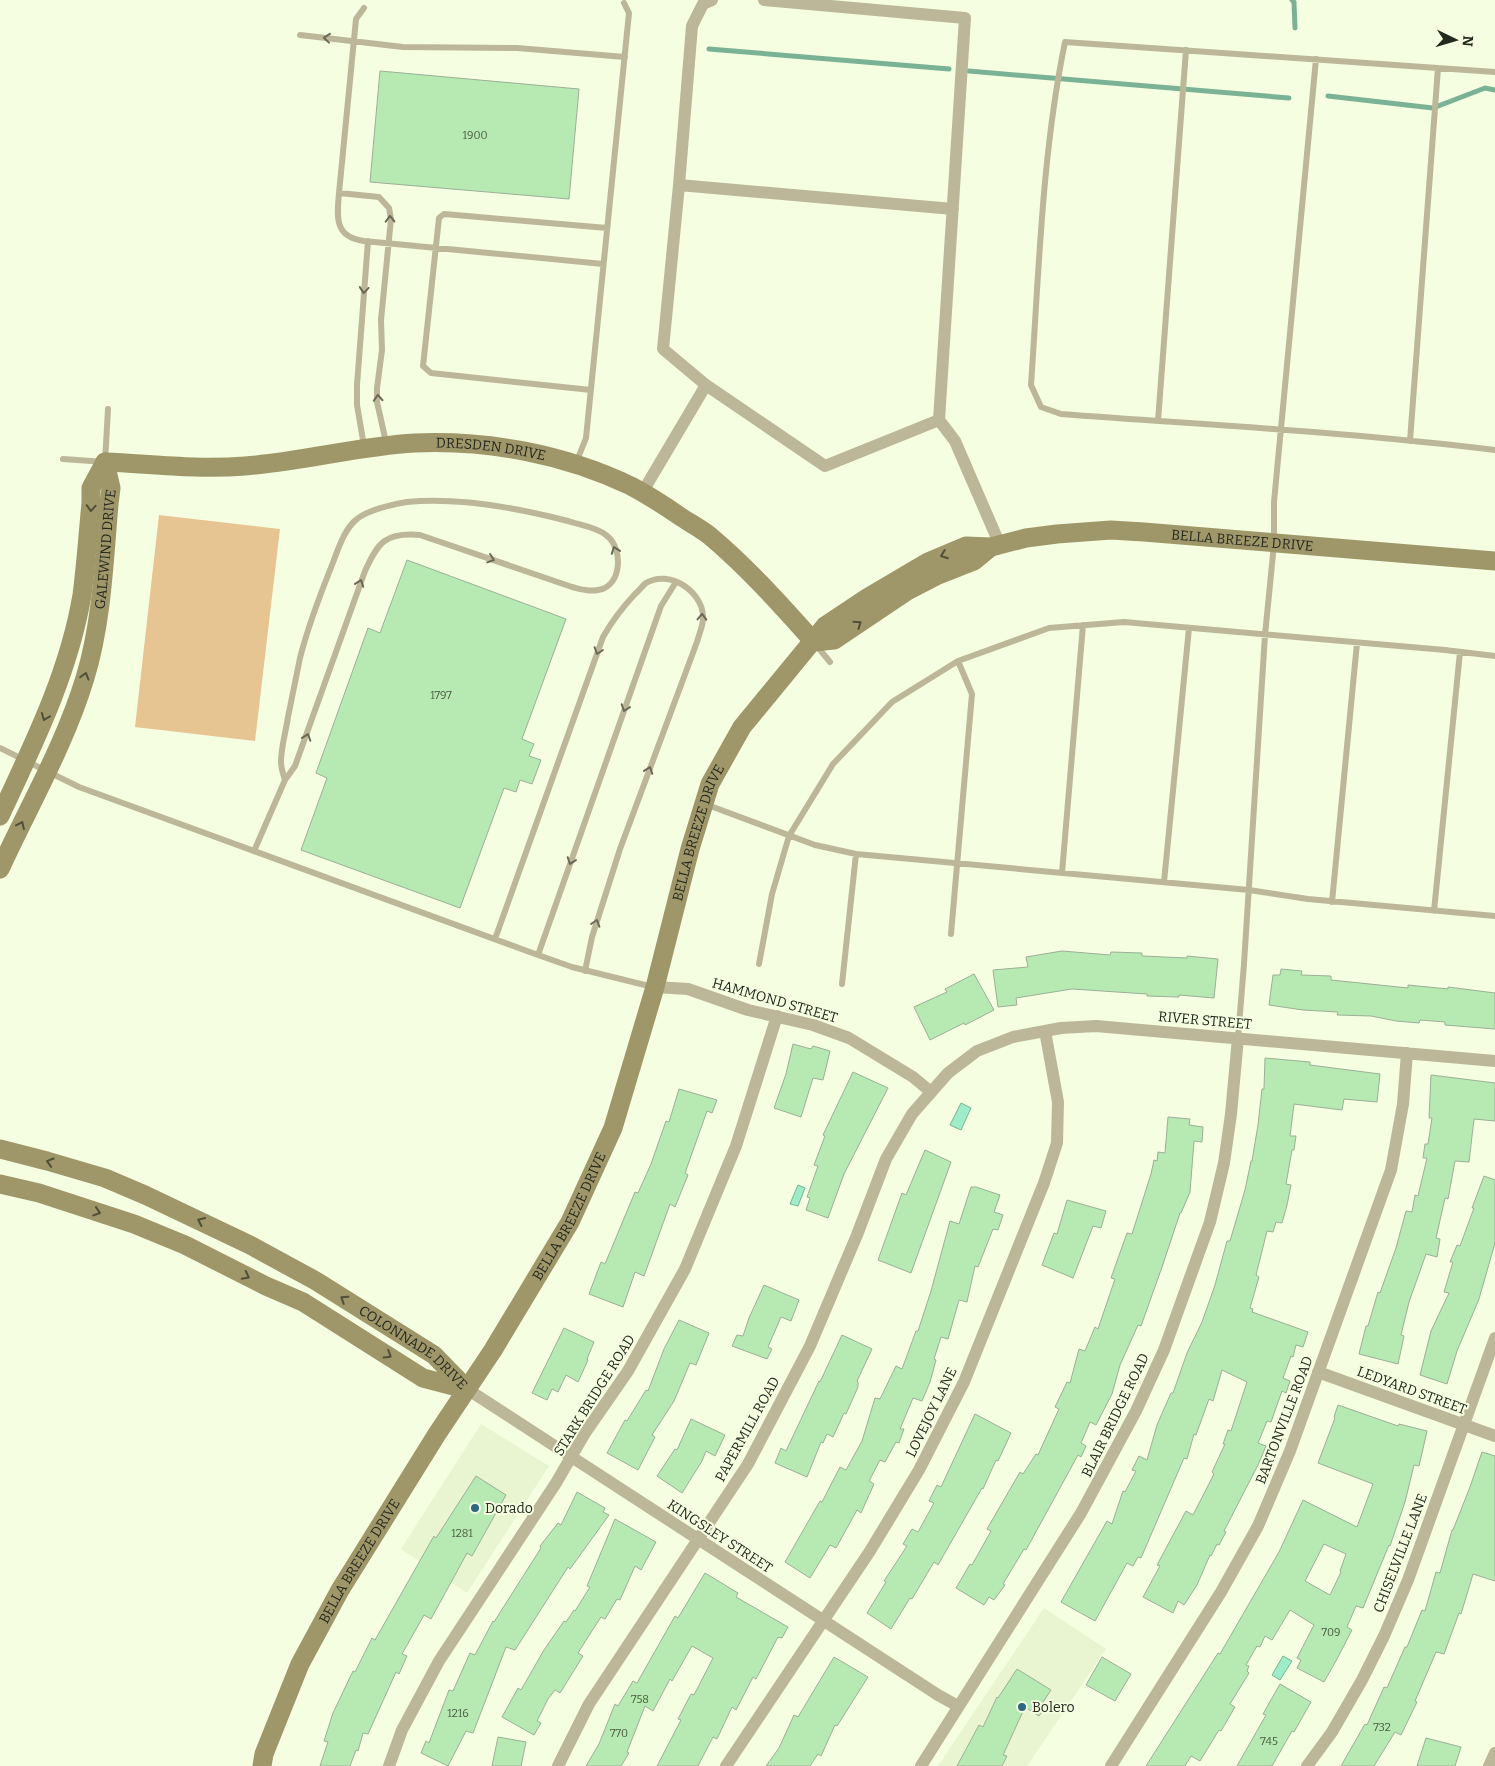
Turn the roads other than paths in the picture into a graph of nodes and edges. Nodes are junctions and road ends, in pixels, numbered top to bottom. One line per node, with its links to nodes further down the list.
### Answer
1 (712, 0): 12 (street)
2 (764, 0): 14 (street)
3 (624, 2): 8 (lane)
4 (364, 8): 6 (lane)
5 (300, 36): 6 (lane, one-way to 5)
6 (354, 41): 8 (lane); 13 (lane)
7 (1186, 50): 9 (lane); 24 (lane); 24 (lane)
8 (625, 57): 15 (lane)
9 (1316, 59): 10 (lane); 25 (lane)
10 (1438, 68): 11 (lane); 26 (lane)
11 (1495, 72)
12 (679, 185): 14 (street); 20 (street)
13 (339, 193): 16 (lane); 17 (lane, one-way to 13)
14 (952, 209): 23 (street)
15 (607, 228): 18 (lane); 19 (lane)
16 (368, 241): 17 (lane); 28 (lane, one-way to 28)
17 (389, 243): 18 (lane); 27 (lane, one-way to 17)
18 (436, 248): 19 (lane); 21 (lane)
19 (603, 264): 21 (lane)
20 (706, 384): 23 (street); 33 (street)
21 (591, 390): 32 (lane)
22 (108, 409): 31 (lane)
23 (939, 420): 35 (street)
24 (1158, 421): 25 (lane)
25 (1282, 429): 26 (lane); 34 (lane)
26 (1410, 440): 29 (lane)
27 (387, 446): 28 (street, DRESDEN DRIVE); 32 (street, DRESDEN DRIVE)
28 (364, 449): 31 (street, DRESDEN DRIVE)
29 (1495, 450)
30 (64, 459): 31 (lane)
31 (105, 462): 48 (street, GALEWIND DRIVE, one-way to 48); 49 (street, GALEWIND DRIVE, one-way to 31)
32 (575, 465): 33 (street, DRESDEN DRIVE)
33 (642, 493): 41 (street, DRESDEN DRIVE)
34 (1274, 544): 35 (street, BELLA BREEZE DRIVE); 36 (street, BELLA BREEZE DRIVE); 40 (lane)
35 (995, 546): 41 (street, BELLA BREEZE DRIVE)
36 (1495, 560)
37 (676, 582): 65 (lane, one-way to 65); 66 (lane, one-way to 66); 68 (lane, one-way to 37)
38 (1083, 625): 39 (lane); 45 (lane); 58 (lane)
39 (1189, 628): 40 (lane); 59 (lane)
40 (1265, 635): 42 (lane); 60 (lane)
41 (814, 642): 46 (lane); 51 (street, BELLA BREEZE DRIVE)
42 (1357, 643): 43 (lane); 61 (lane)
43 (1460, 652): 44 (lane); 62 (lane)
44 (1495, 656)
45 (958, 661): 53 (lane); 56 (lane)
46 (830, 662)
47 (0, 748): 48 (lane)
48 (27, 761): 49 (lane); 52 (street, GALEWIND DRIVE)
49 (48, 771): 54 (lane); 57 (street, GALEWIND DRIVE, one-way to 49)
50 (285, 780): 50 (lane, one-way to 50); 54 (lane)
51 (704, 803): 53 (lane); 70 (street, BELLA BREEZE DRIVE)
52 (0, 816)
53 (789, 836): 55 (lane); 67 (lane)
54 (254, 851): 65 (lane)
55 (856, 854): 56 (lane); 69 (lane)
56 (958, 864): 58 (lane); 64 (lane)
57 (0, 869)
58 (1062, 873): 59 (lane)
59 (1164, 882): 60 (lane)
60 (1249, 890): 61 (lane); 73 (lane)
61 (1332, 902): 62 (lane)
62 (1434, 911): 63 (lane)
63 (1495, 916)
64 (951, 934)
65 (495, 939): 66 (lane)
66 (538, 955): 68 (lane)
67 (759, 964)
68 (585, 971): 70 (lane)
69 (842, 984)
70 (655, 987): 71 (street, HAMMOND STREET); 81 (street, BELLA BREEZE DRIVE)
71 (778, 1016): 76 (street, HAMMOND STREET); 84 (street, STARK BRIDGE ROAD)
72 (1045, 1031): 73 (street, RIVER STREET); 76 (street, RIVER STREET); 86 (street, LOVEJOY LANE)
73 (1238, 1038): 74 (street, RIVER STREET); 87 (street, BLAIR BRIDGE ROAD)
74 (1407, 1053): 75 (street, RIVER STREET); 80 (street, BARTONVILLE ROAD)
75 (1495, 1061)
76 (931, 1092): 85 (street, PAPERMILL ROAD)
77 (0, 1149): 81 (street, COLONNADE DRIVE, one-way to 77)
78 (0, 1184): 81 (street, COLONNADE DRIVE, one-way to 81)
79 (1495, 1338): 82 (street, CHISELVILLE LANE)
80 (1318, 1372): 82 (street, LEDYARD STREET); 94 (street, BARTONVILLE ROAD)
81 (467, 1389): 84 (street, KINGSLEY STREET); 89 (street, BELLA BREEZE DRIVE)
82 (1464, 1425): 83 (street, LEDYARD STREET); 95 (street, CHISELVILLE LANE)
83 (1495, 1436)
84 (572, 1458): 85 (street, KINGSLEY STREET); 90 (street, STARK BRIDGE ROAD)
85 (698, 1540): 86 (street, KINGSLEY STREET); 91 (street, PAPERMILL ROAD)
86 (824, 1621): 87 (street, KINGSLEY STREET); 92 (street, LOVEJOY LANE)
87 (958, 1706): 93 (street, BLAIR BRIDGE ROAD)
88 (1495, 1753): 96 (street)
89 (262, 1766)
90 (389, 1766)
91 (558, 1766)
92 (726, 1766)
93 (921, 1766)
94 (1111, 1766)
95 (1307, 1766)
96 (1490, 1766)

